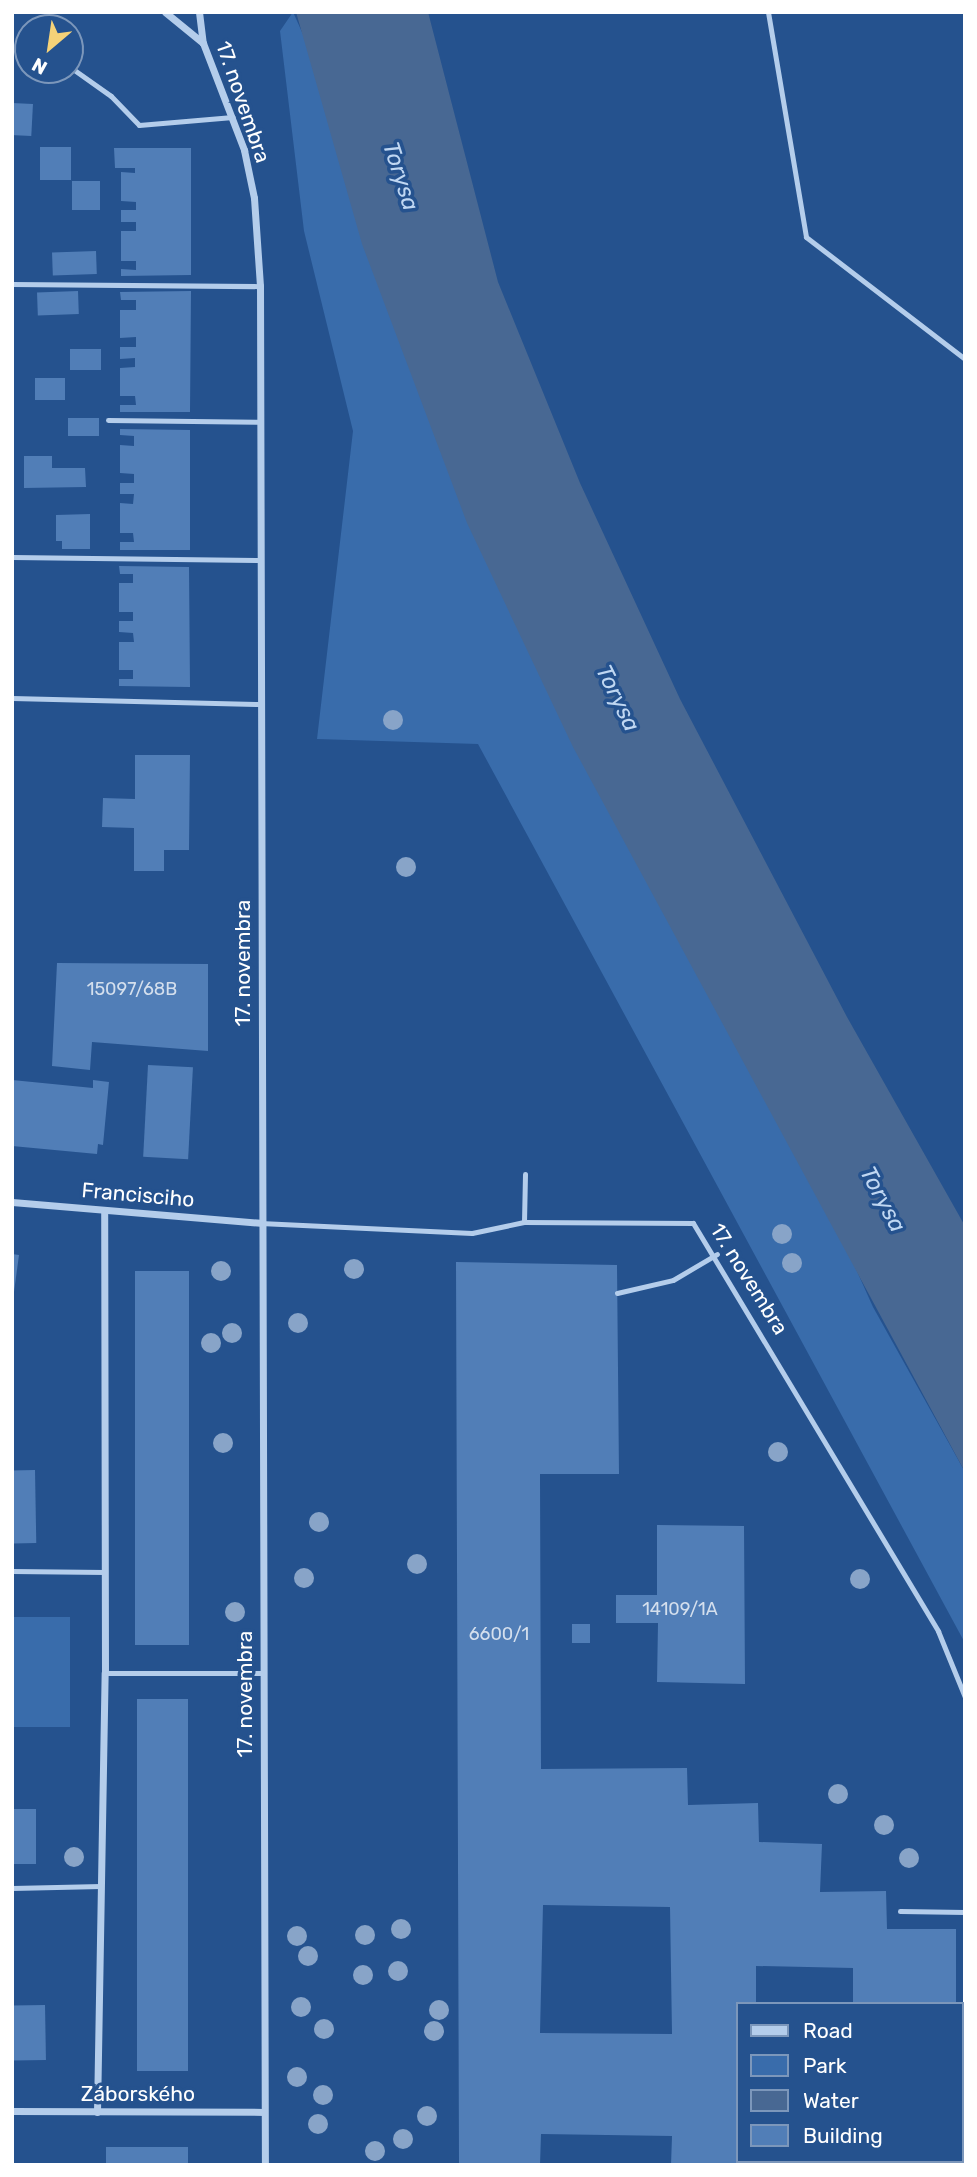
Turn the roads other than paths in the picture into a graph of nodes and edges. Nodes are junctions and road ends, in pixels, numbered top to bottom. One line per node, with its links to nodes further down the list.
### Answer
1 (165, 12): 4 (street)
2 (199, 12): 4 (street, 17. novembra)
3 (768, 12): 9 (lane)
4 (203, 43): 6 (street, 17. novembra)
5 (84, 77): 6 (lane)
6 (233, 117): 8 (street, 17. novembra)
7 (12, 284): 8 (lane)
8 (260, 286): 11 (street, 17. novembra)
9 (965, 359)
10 (108, 420): 11 (lane)
11 (261, 422): 13 (street, 17. novembra)
12 (12, 557): 13 (lane)
13 (261, 560): 15 (street, 17. novembra)
14 (12, 698): 15 (lane)
15 (260, 704): 20 (street, 17. novembra)
16 (525, 1174): 19 (lane)
17 (12, 1202): 18 (street, Francisciho)
18 (104, 1210): 20 (street, Francisciho); 24 (street)
19 (524, 1222): 20 (lane, 17. novembra); 21 (lane, 17. novembra)
20 (260, 1223): 26 (street, 17. novembra)
21 (717, 1254): 22 (lane); 27 (lane, 17. novembra)
22 (617, 1293)
23 (12, 1571): 24 (lane)
24 (105, 1572): 25 (street)
25 (105, 1673): 26 (lane); 28 (street)
26 (262, 1673): 34 (street, 17. novembra)
27 (965, 1697)
28 (101, 1886): 29 (lane); 33 (street)
29 (12, 1888)
30 (900, 1911): 31 (lane)
31 (965, 1912)
32 (12, 2111): 33 (street, Záborského)
33 (97, 2112): 34 (street, Záborského)
34 (264, 2112): 35 (street, 17. novembra)
35 (265, 2165)

